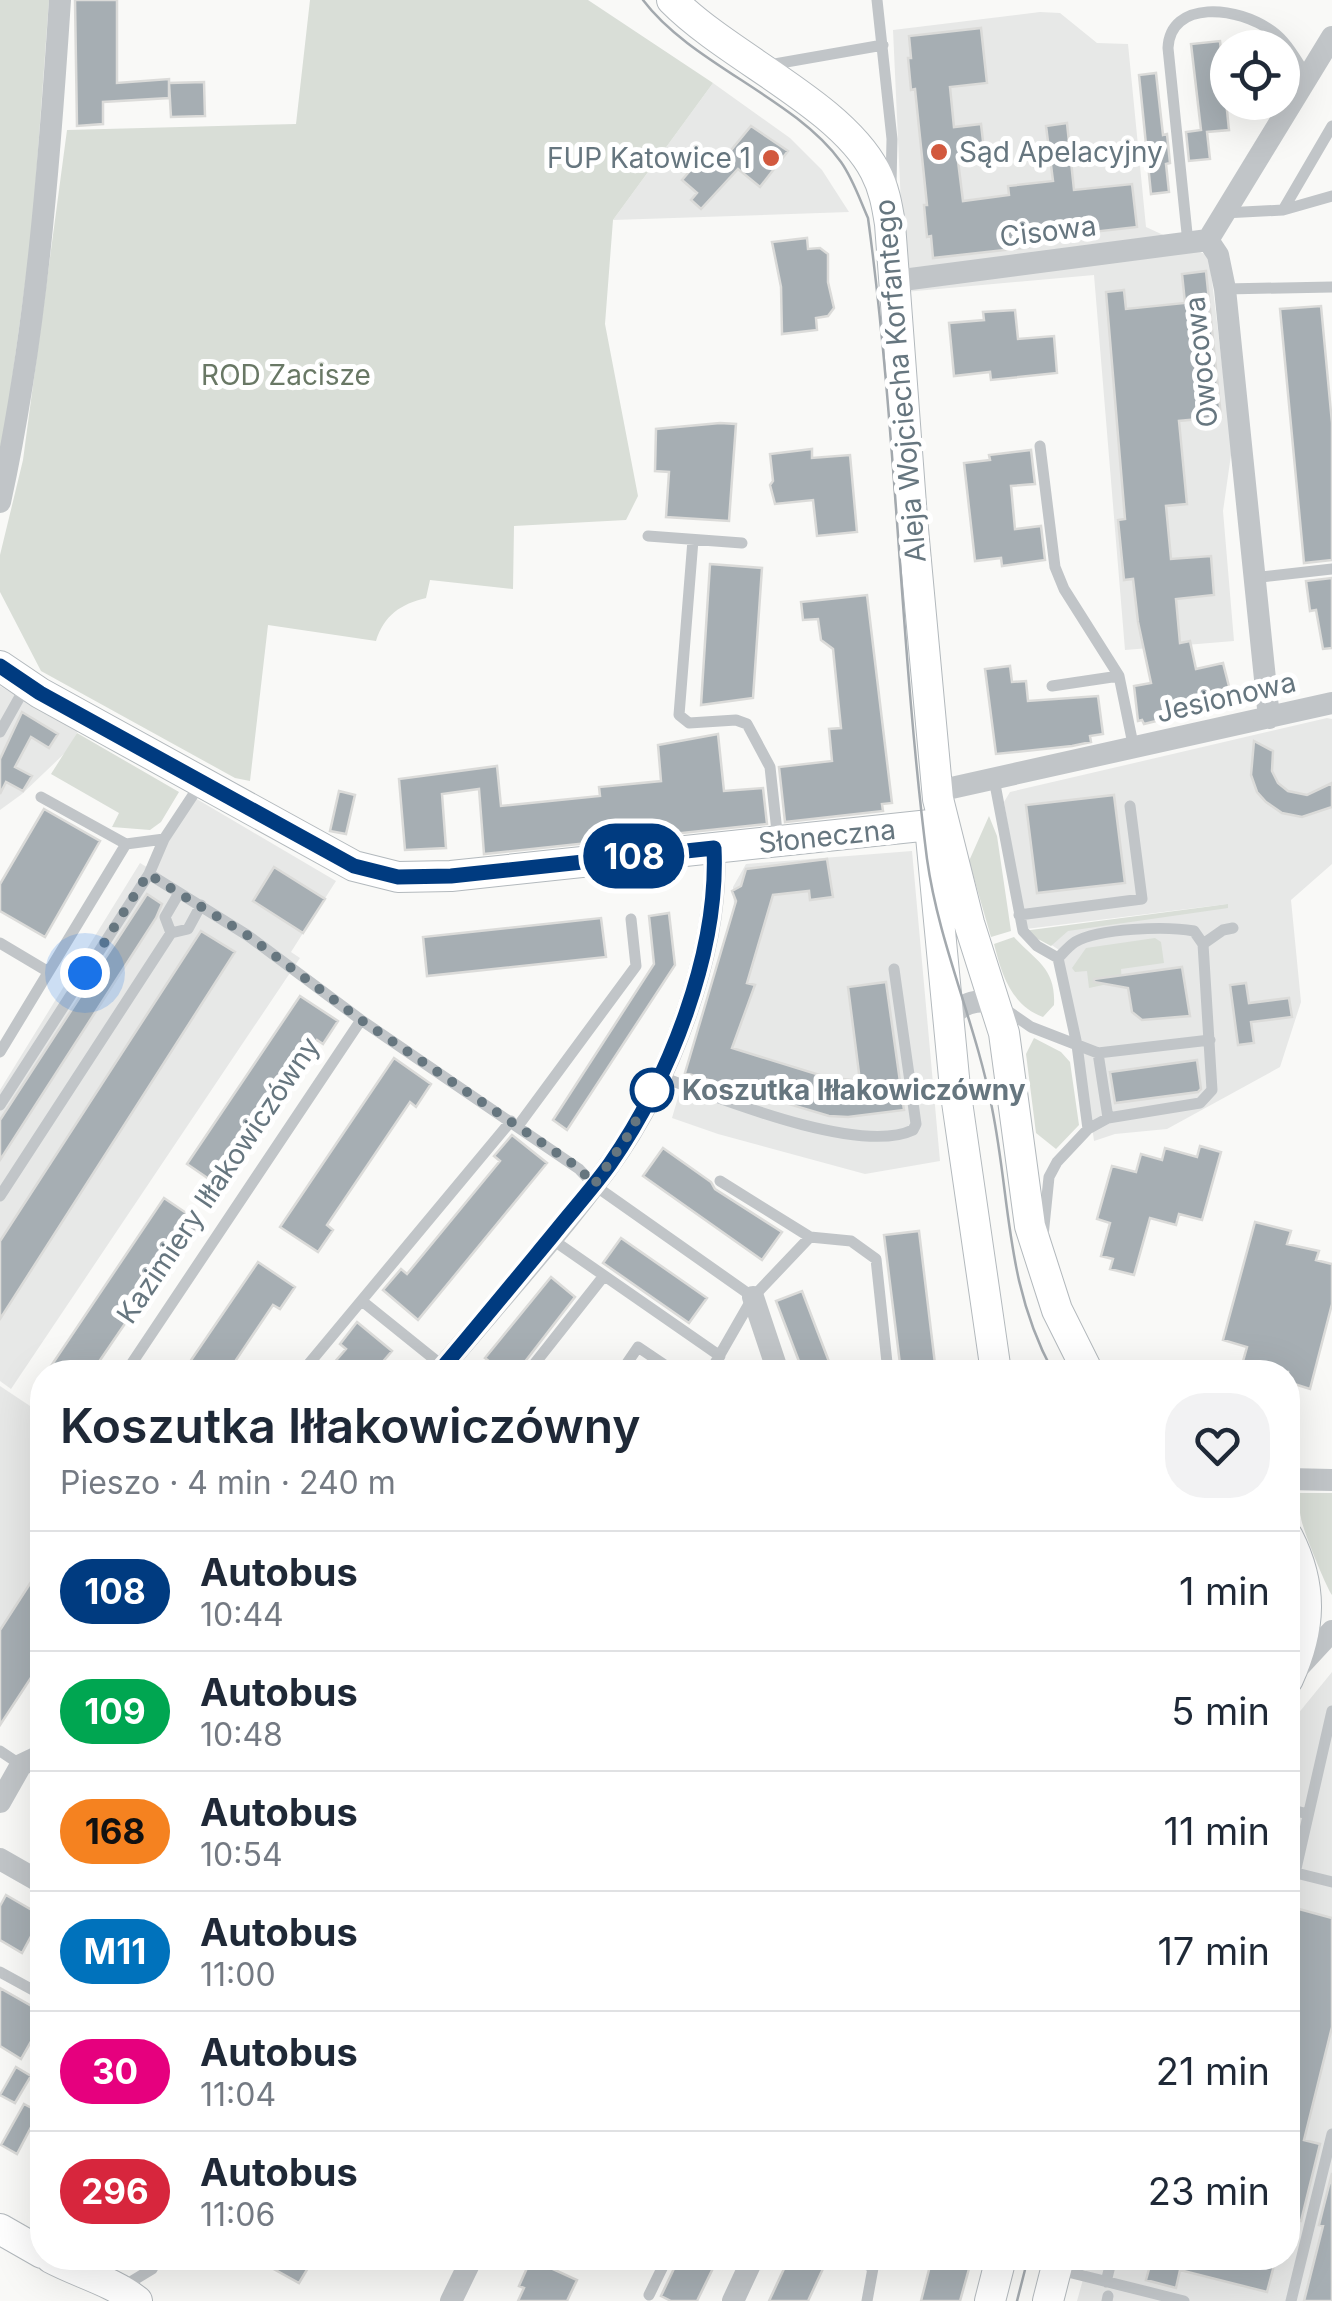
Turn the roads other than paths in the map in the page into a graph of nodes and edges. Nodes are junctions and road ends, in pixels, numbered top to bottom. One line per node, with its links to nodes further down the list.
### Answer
1 (60, 0): 18 (street)
2 (672, 0): 6 (main road, Aleja Wojciecha Korfantego)
3 (877, 0): 5 (lane)
4 (1332, 37): 7 (street)
5 (883, 45): 6 (lane); 12 (lane)
6 (758, 68): 12 (main road, Aleja Wojciecha Korfantego)
7 (1307, 76): 11 (street); 13 (lane)
8 (1332, 126): 10 (lane)
9 (1332, 196): 10 (lane)
10 (1283, 210): 11 (lane)
11 (1224, 214): 13 (street)
12 (890, 224): 14 (main road, Aleja Wojciecha Korfantego)
13 (1198, 242): 14 (street, Cisowa); 16 (street, Owocowa)
14 (895, 281): 35 (main road, Aleja Wojciecha Korfantego)
15 (1332, 287): 16 (lane)
16 (1225, 289): 23 (street, Owocowa)
17 (1040, 446): 25 (lane, Jesionowa)
18 (0, 502)
19 (648, 536): 20 (lane)
20 (693, 540): 21 (lane); 38 (lane)
21 (742, 543)
22 (1332, 570): 23 (lane)
23 (1253, 578): 29 (street, Owocowa)
24 (0, 666): 27 (main road, Słoneczna)
25 (1119, 676): 26 (lane, Jesionowa); 31 (lane, Jesionowa)
26 (1052, 686)
27 (13, 698): 30 (lane); 33 (main road, Słoneczna)
28 (1332, 703): 29 (street, Jesionowa)
29 (1269, 718): 31 (street, Jesionowa)
30 (0, 732)
31 (1134, 748): 32 (street, Jesionowa)
32 (994, 779): 35 (street, Jesionowa); 44 (lane)
33 (202, 781): 37 (lane); 40 (main road, Słoneczna)
34 (41, 798): 39 (lane)
35 (935, 805): 38 (main road, Słoneczna); 53 (main road, Aleja Wojciecha Korfantego); 54 (main road, Aleja Wojciecha Korfantego)
36 (1130, 806): 44 (lane)
37 (164, 839): 39 (lane); 41 (lane)
38 (778, 841): 40 (main road, Słoneczna)
39 (126, 844): 52 (lane)
40 (714, 848): 60 (street)
41 (148, 874): 42 (lane); 61 (lane)
42 (179, 892): 43 (lane); 47 (lane)
43 (201, 906): 47 (lane); 55 (lane)
44 (1019, 915): 50 (lane)
45 (631, 919): 63 (lane)
46 (1233, 928): 49 (lane)
47 (171, 933): 67 (lane)
48 (0, 944): 52 (lane)
49 (1204, 944): 50 (lane); 56 (lane)
50 (1058, 958): 57 (lane)
51 (894, 970): 60 (lane)
52 (47, 971): 58 (lane)
53 (995, 1002): 54 (street); 57 (lane); 70 (main road, Aleja Wojciecha Korfantego)
54 (947, 1019): 85 (main road, Aleja Wojciecha Korfantego)
55 (361, 1020): 63 (lane); 75 (lane, Kazimiery Iłłakowiczówny)
56 (1210, 1040): 59 (lane); 62 (lane)
57 (1076, 1046): 59 (lane); 64 (lane)
58 (0, 1052)
59 (1098, 1053): 62 (lane)
60 (659, 1076): 66 (street)
61 (0, 1105)
62 (1108, 1118): 64 (lane)
63 (515, 1123): 66 (lane); 73 (lane)
64 (1088, 1129): 70 (lane)
65 (720, 1181): 68 (lane)
66 (594, 1185): 69 (street); 72 (lane)
67 (0, 1196)
68 (810, 1237): 72 (lane); 84 (lane)
69 (550, 1238): 71 (lane); 78 (street)
70 (1040, 1260): 86 (main road, Aleja Wojciecha Korfantego)
71 (603, 1278): 74 (lane); 79 (lane)
72 (753, 1297): 74 (lane); 83 (street)
73 (362, 1301): 76 (lane); 77 (lane)
74 (720, 1356): 82 (lane)
75 (134, 1360)
76 (312, 1360)
77 (430, 1360)
78 (450, 1360)
79 (538, 1360)
80 (629, 1360): 81 (lane)
81 (657, 1360)
82 (718, 1360)
83 (774, 1360)
84 (887, 1360)
85 (994, 1360)
86 (1082, 1360)
87 (1300, 1479): 88 (street)
88 (1332, 1480)
89 (1300, 1560): 91 (main road)
90 (1332, 1631): 92 (street)
91 (1300, 1648)
92 (1300, 1665)
93 (1332, 1712): 99 (lane)
94 (0, 1752): 95 (lane)
95 (30, 1760)
96 (30, 1763): 97 (street)
97 (0, 1802)
98 (1300, 1812): 99 (lane)
99 (1308, 1814): 100 (lane)
100 (1300, 1841)
101 (0, 1858): 103 (street)
102 (1300, 1874): 104 (lane)
103 (30, 1876)
104 (1332, 1882)
105 (0, 1972): 106 (lane)
106 (30, 1988)
107 (1332, 2134): 110 (lane)
108 (0, 2230): 109 (main road)
109 (30, 2246)
110 (1300, 2264)
111 (74, 2270): 125 (main road)
112 (151, 2270): 125 (lane)
113 (466, 2270): 126 (street)
114 (661, 2270): 123 (lane)
115 (747, 2270): 127 (street)
116 (873, 2270): 128 (lane)
117 (998, 2270): 129 (main road)
118 (1056, 2270): 130 (main road)
119 (1076, 2270): 122 (lane)
120 (1109, 2270): 122 (lane)
121 (1299, 2270): 132 (lane)
122 (1106, 2282): 124 (lane)
123 (650, 2295)
124 (1147, 2296): 131 (lane)
125 (121, 2297)
126 (451, 2301)
127 (733, 2301)
128 (867, 2301)
129 (990, 2301)
130 (1048, 2301)
131 (1184, 2301)
132 (1291, 2301)

